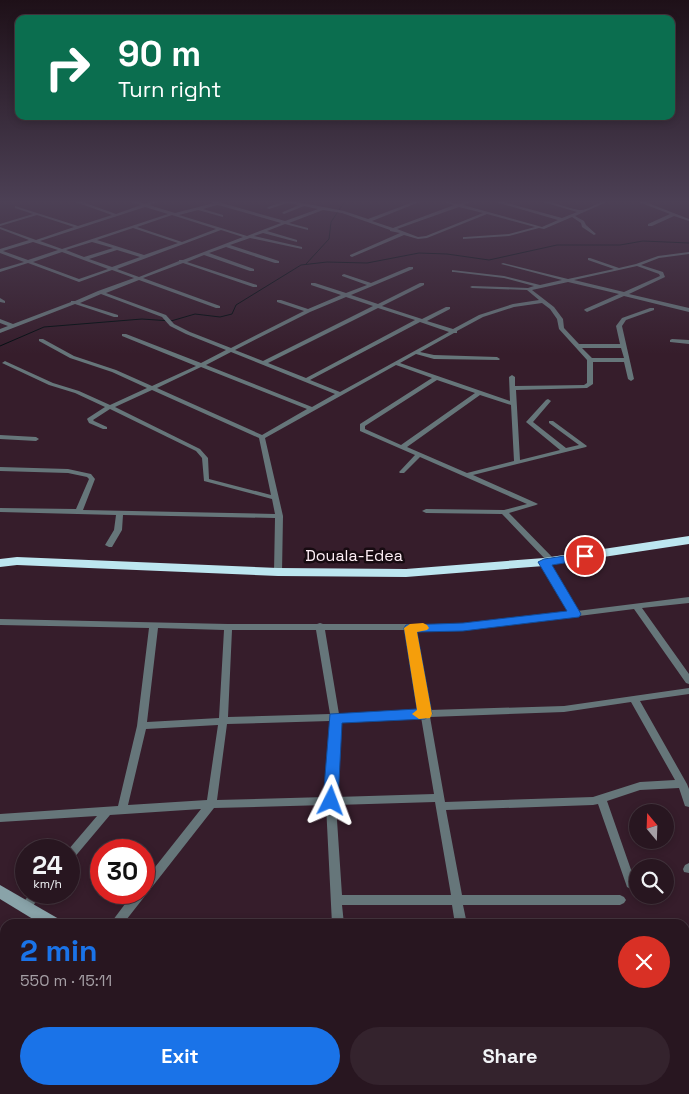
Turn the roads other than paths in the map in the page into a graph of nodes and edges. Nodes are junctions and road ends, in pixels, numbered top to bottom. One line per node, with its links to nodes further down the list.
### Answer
1 (4, 252): 17 (street)
2 (58, 252): 17 (street)
3 (70, 252): 13 (street)
4 (105, 252): 13 (street)
5 (130, 252): 12 (street)
6 (157, 252): 12 (street)
7 (246, 252): 16 (street)
8 (361, 252): 11 (street)
9 (203, 253): 15 (street); 23 (street)
10 (689, 253): 19 (street)
11 (352, 256)
12 (145, 257): 20 (street)
13 (86, 258): 20 (street)
14 (590, 259): 22 (street)
15 (180, 261): 27 (street); 32 (street)
16 (277, 262)
17 (28, 263): 20 (street); 25 (street)
18 (503, 264): 28 (street)
19 (637, 265): 22 (street); 37 (street)
20 (112, 268): 27 (street)
21 (410, 268): 31 (street)
22 (620, 269): 28 (street)
23 (252, 270)
24 (454, 271): 33 (street)
25 (0, 272)
26 (344, 275): 31 (street)
27 (137, 278): 36 (street); 43 (street)
28 (571, 279): 33 (street); 37 (street)
29 (313, 284): 38 (street)
30 (422, 284): 42 (street)
31 (372, 285): 38 (street)
32 (255, 286)
33 (539, 286): 35 (street)
34 (472, 287): 35 (street)
35 (528, 289): 40 (street)
36 (100, 292): 41 (street); 61 (street)
37 (626, 293): 46 (street); 47 (street)
38 (345, 297): 42 (street); 48 (street)
39 (279, 300): 48 (street)
40 (543, 301): 54 (street); 59 (street)
41 (73, 302): 49 (street); 52 (street)
42 (376, 306): 50 (street); 66 (street)
43 (218, 307)
44 (448, 308): 50 (street)
45 (652, 309): 60 (street)
46 (587, 310)
47 (689, 310)
48 (308, 311): 61 (street)
49 (116, 316)
50 (421, 320): 54 (street); 73 (street)
51 (0, 321): 52 (street)
52 (12, 326): 53 (street)
53 (0, 331)
54 (455, 332): 62 (street)
55 (124, 335): 69 (street)
56 (40, 340): 74 (street)
57 (672, 341): 58 (street)
58 (689, 342)
59 (578, 346): 60 (street); 64 (street)
60 (623, 346): 65 (street)
61 (231, 350): 66 (street); 69 (street)
62 (417, 353): 63 (street); 68 (street)
63 (497, 359)
64 (590, 360): 65 (street); 75 (street)
65 (626, 360): 72 (street)
66 (264, 362): 73 (street)
67 (5, 363): 80 (street)
68 (397, 364): 70 (street); 77 (street)
69 (200, 366): 74 (street); 81 (street)
70 (437, 377): 76 (street); 87 (street)
71 (512, 377): 75 (street)
72 (631, 379)
73 (308, 380): 77 (street)
74 (152, 388): 80 (street); 85 (street)
75 (512, 388): 79 (street)
76 (479, 393): 79 (street); 87 (street)
77 (340, 394): 81 (street)
78 (548, 401): 88 (street)
79 (513, 404): 90 (street)
80 (110, 406): 83 (street); 94 (street)
81 (312, 409): 85 (street)
82 (551, 422): 88 (street)
83 (105, 428)
84 (0, 437): 86 (street)
85 (262, 437): 94 (street)
86 (36, 440)
87 (402, 446): 89 (street)
88 (565, 451): 90 (street)
89 (419, 455): 92 (street); 93 (street)
90 (517, 463): 93 (street)
91 (0, 469): 97 (street)
92 (402, 472)
93 (465, 475): 99 (street)
94 (276, 498): 100 (street)
95 (0, 510): 97 (street)
96 (426, 511): 99 (street)
97 (78, 512): 98 (street)
98 (120, 512): 100 (street); 102 (street)
99 (504, 512): 105 (street)
100 (279, 516): 107 (street)
101 (689, 540): 105 (highway, Douala-Edea)
102 (109, 545)
103 (0, 558): 104 (highway, Douala-Edea)
104 (17, 561): 106 (highway, Douala-Edea); 107 (highway, Douala-Edea)
105 (548, 561): 107 (highway, Douala-Edea); 110 (street)
106 (0, 563)
107 (278, 572)
108 (689, 600): 109 (street)
109 (637, 607): 110 (street); 116 (street)
110 (575, 614): 115 (street)
111 (0, 622): 112 (street)
112 (154, 625): 114 (street); 122 (street)
113 (320, 626): 114 (street); 115 (street); 120 (street)
114 (228, 627): 121 (street)
115 (410, 628): 119 (street)
116 (689, 680)
117 (689, 691): 118 (street)
118 (634, 699): 119 (street); 123 (street)
119 (425, 714): 120 (street); 126 (street)
120 (335, 718): 121 (street); 125 (street)
121 (223, 721): 122 (street); 128 (street)
122 (142, 726): 129 (street)
123 (682, 784): 124 (street); 127 (street)
124 (601, 799): 126 (street); 134 (street)
125 (331, 801): 126 (street); 128 (street); 136 (street)
126 (440, 802): 137 (street)
127 (689, 803)
128 (211, 804): 129 (street); 133 (street)
129 (122, 810): 130 (street)
130 (107, 811): 131 (street); 132 (street)
131 (0, 818)
132 (80, 843)
133 (155, 875)
134 (629, 878)
135 (0, 891): 140 (main road)
136 (338, 900): 137 (street); 143 (street)
137 (457, 900): 138 (street); 144 (street)
138 (620, 900)
139 (132, 904): 142 (street)
140 (26, 906): 141 (main road)
141 (46, 919)
142 (120, 919)
143 (338, 919)
144 (460, 919)

